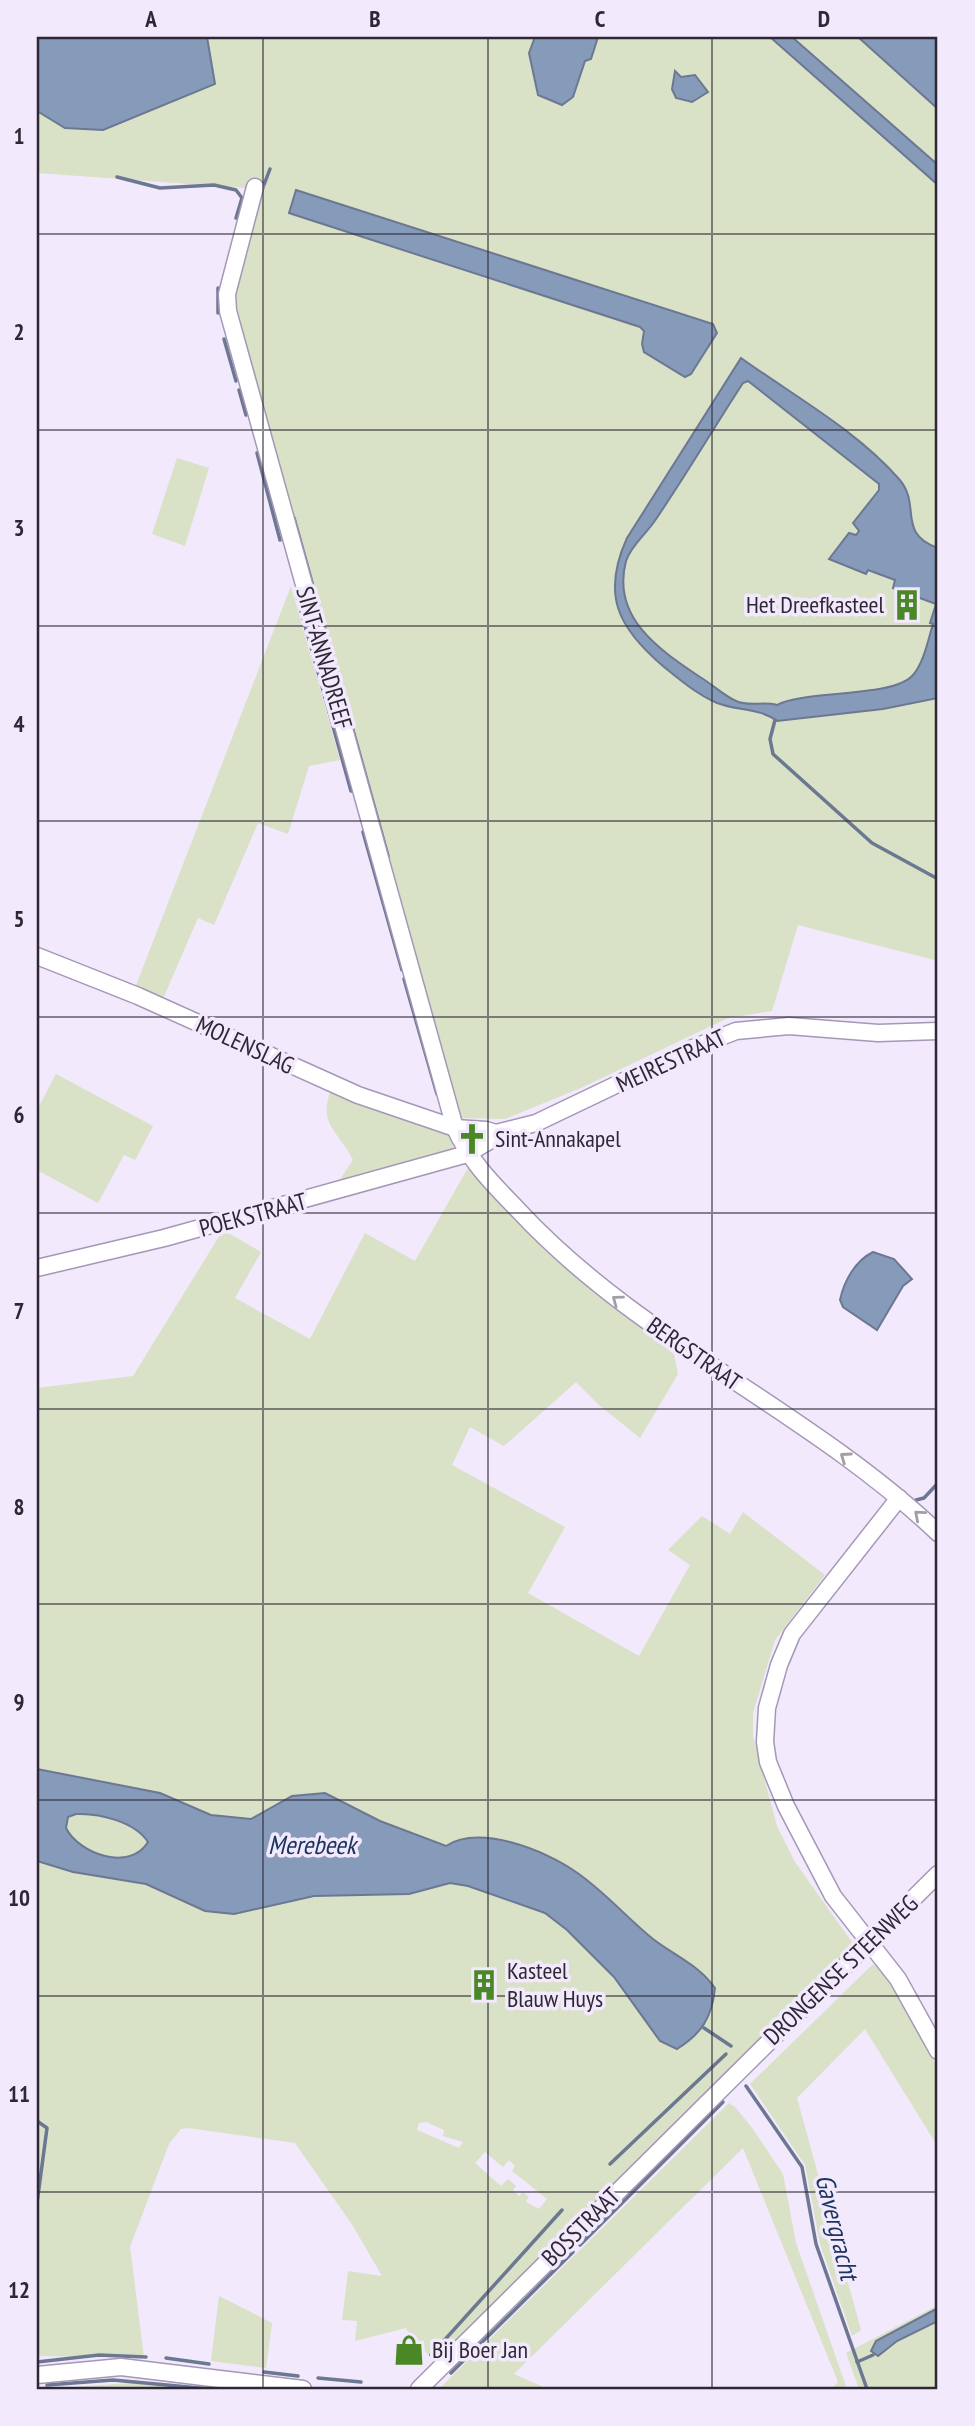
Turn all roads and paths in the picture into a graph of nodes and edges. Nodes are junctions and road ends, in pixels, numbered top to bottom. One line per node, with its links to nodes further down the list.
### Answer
1 (255, 187): 4 (street, SINT-ANNADREEF)
2 (37, 956): 4 (street, MOLENSLAG)
3 (938, 1031): 5 (street, MEIRESTRAAT)
4 (455, 1128): 5 (street, MEIRESTRAAT); 6 (street, SINT-ANNADREEF)
5 (495, 1133): 6 (street, MEIRESTRAAT)
6 (467, 1154): 7 (street, POEKSTRAAT); 8 (street, BERGSTRAAT, one-way to 6)
7 (37, 1268)
8 (899, 1498): 9 (street, BERGSTRAAT, one-way to 8); 11 (street)
9 (938, 1533)
10 (938, 1874): 11 (street, DRONGENSE STEENWEG)
11 (868, 1944): 12 (street); 13 (street, DRONGENSE STEENWEG)
12 (938, 2051)
13 (744, 2065): 16 (street, BOSSTRAAT)
14 (37, 2375): 15 (street)
15 (303, 2389)
16 (419, 2389)

